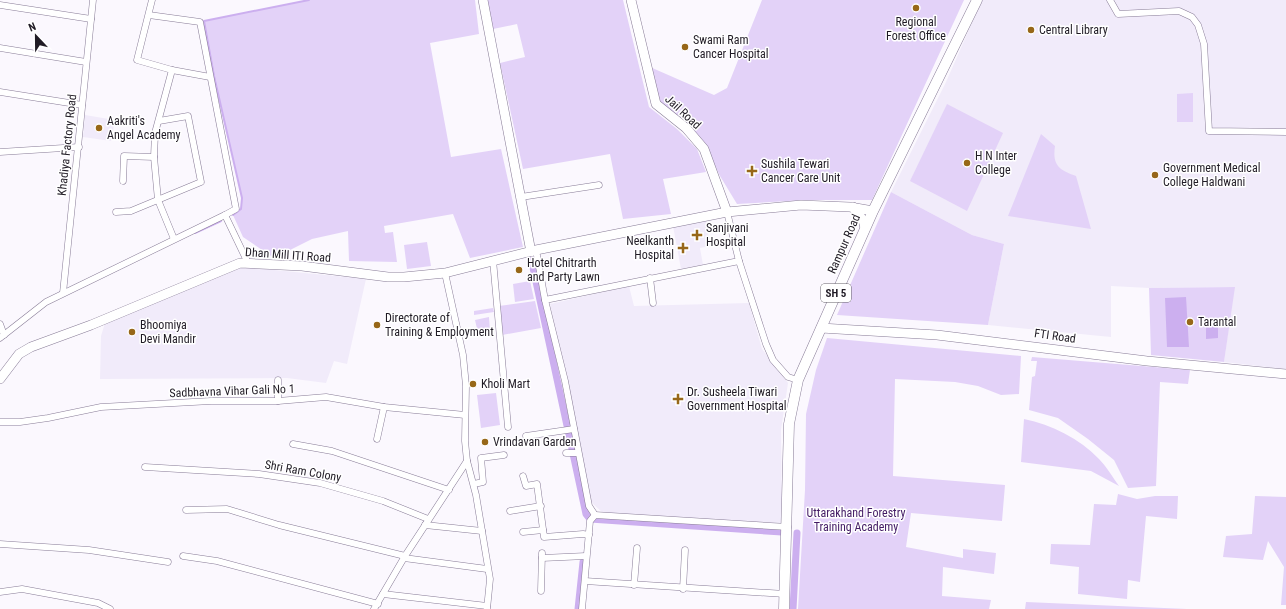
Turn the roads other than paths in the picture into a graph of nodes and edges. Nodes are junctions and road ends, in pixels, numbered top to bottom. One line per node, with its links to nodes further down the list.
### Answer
1 (93, 0): 9 (street, Khadiya Factory Road)
2 (152, 0): 8 (street)
3 (483, 0): 23 (main road)
4 (631, 0): 28 (main road, Jail Road)
5 (977, 0): 26 (main road, Rampur Road / SH 5)
6 (1110, 0): 17 (street)
7 (0, 5): 9 (street)
8 (149, 14): 12 (street); 13 (street)
9 (91, 19): 11 (street, Khadiya Factory Road)
10 (0, 48): 11 (street)
11 (86, 62): 15 (street, Khadiya Factory Road)
12 (172, 70): 13 (street); 16 (street)
13 (210, 77): 29 (street)
14 (0, 92): 15 (street)
15 (82, 105): 18 (street, Khadiya Factory Road)
16 (159, 121): 20 (street); 24 (street)
17 (1286, 132)
18 (79, 147): 19 (street); 38 (street, Khadiya Factory Road)
19 (0, 152)
20 (154, 157): 21 (street); 24 (street)
21 (123, 181)
22 (599, 185): 23 (street)
23 (521, 197): 32 (main road)
24 (158, 200): 27 (street); 31 (street)
25 (854, 207): 26 (main road, Dhan Mill ITI Road); 28 (main road, Dhan Mill ITI Road); 30 (main road)
26 (873, 211): 30 (main road, Rampur Road / SH 5)
27 (116, 212)
28 (727, 212): 32 (main road, Dhan Mill ITI Road); 34 (street)
29 (225, 215): 31 (street); 35 (street)
30 (865, 228): 42 (main road, Rampur Road / SH 5)
31 (174, 239): 38 (street)
32 (534, 251): 33 (main road, Dhan Mill ITI Road); 39 (street)
33 (493, 260): 36 (main road, Dhan Mill ITI Road); 52 (street)
34 (739, 261): 37 (street); 47 (street)
35 (248, 263): 36 (main road, Dhan Mill ITI Road); 45 (main road, Dhan Mill ITI Road)
36 (445, 273): 50 (street)
37 (650, 278): 39 (street); 40 (street)
38 (63, 293): 43 (street)
39 (546, 300): 53 (street)
40 (653, 303)
41 (0, 324): 43 (street)
42 (820, 328): 44 (main road, FTI Road); 47 (main road, Rampur Road / SH 5)
43 (2, 336)
44 (1286, 374)
45 (0, 379)
46 (278, 380): 48 (street)
47 (798, 380): 68 (main road, Rampur Road / SH 5)
48 (278, 401): 49 (street, Sadbhavna Vihar Gali No 1); 51 (street, Sadbhavna Vihar Gali No 1)
49 (384, 407): 50 (street, Sadbhavna Vihar Gali No 1); 55 (street)
50 (466, 415): 58 (street)
51 (0, 422)
52 (508, 428)
53 (570, 430): 54 (street); 66 (street)
54 (526, 436)
55 (377, 439)
56 (293, 444): 62 (street)
57 (504, 455): 61 (street)
58 (467, 461): 61 (street); 62 (street)
59 (145, 467): 67 (street, Shri Ram Colony)
60 (523, 476): 63 (street)
61 (474, 484): 70 (street)
62 (449, 490): 67 (street)
63 (541, 506): 65 (street); 69 (street)
64 (186, 510): 78 (street)
65 (510, 511)
66 (592, 518): 68 (street); 72 (street)
67 (427, 522): 70 (street, Shri Ram Colony); 78 (street)
68 (788, 527): 87 (main road, Rampur Road / SH 5)
69 (543, 530): 71 (street); 72 (street)
70 (482, 531): 80 (street)
71 (523, 532)
72 (587, 535): 77 (street)
73 (0, 544): 79 (street)
74 (637, 548): 82 (street)
75 (685, 550): 83 (street)
76 (183, 556): 88 (street)
77 (584, 556): 81 (street); 84 (street)
78 (405, 557): 80 (street); 86 (street)
79 (168, 562)
80 (487, 569): 89 (street)
81 (585, 581): 82 (street); 91 (street)
82 (634, 585): 83 (street)
83 (683, 589): 87 (street)
84 (541, 591)
85 (0, 592): 90 (street)
86 (383, 594): 88 (street); 89 (street)
87 (785, 594): 92 (main road, Rampur Road / SH 5)
88 (376, 606)
89 (487, 608)
90 (110, 609)
91 (582, 609)
92 (784, 609)

